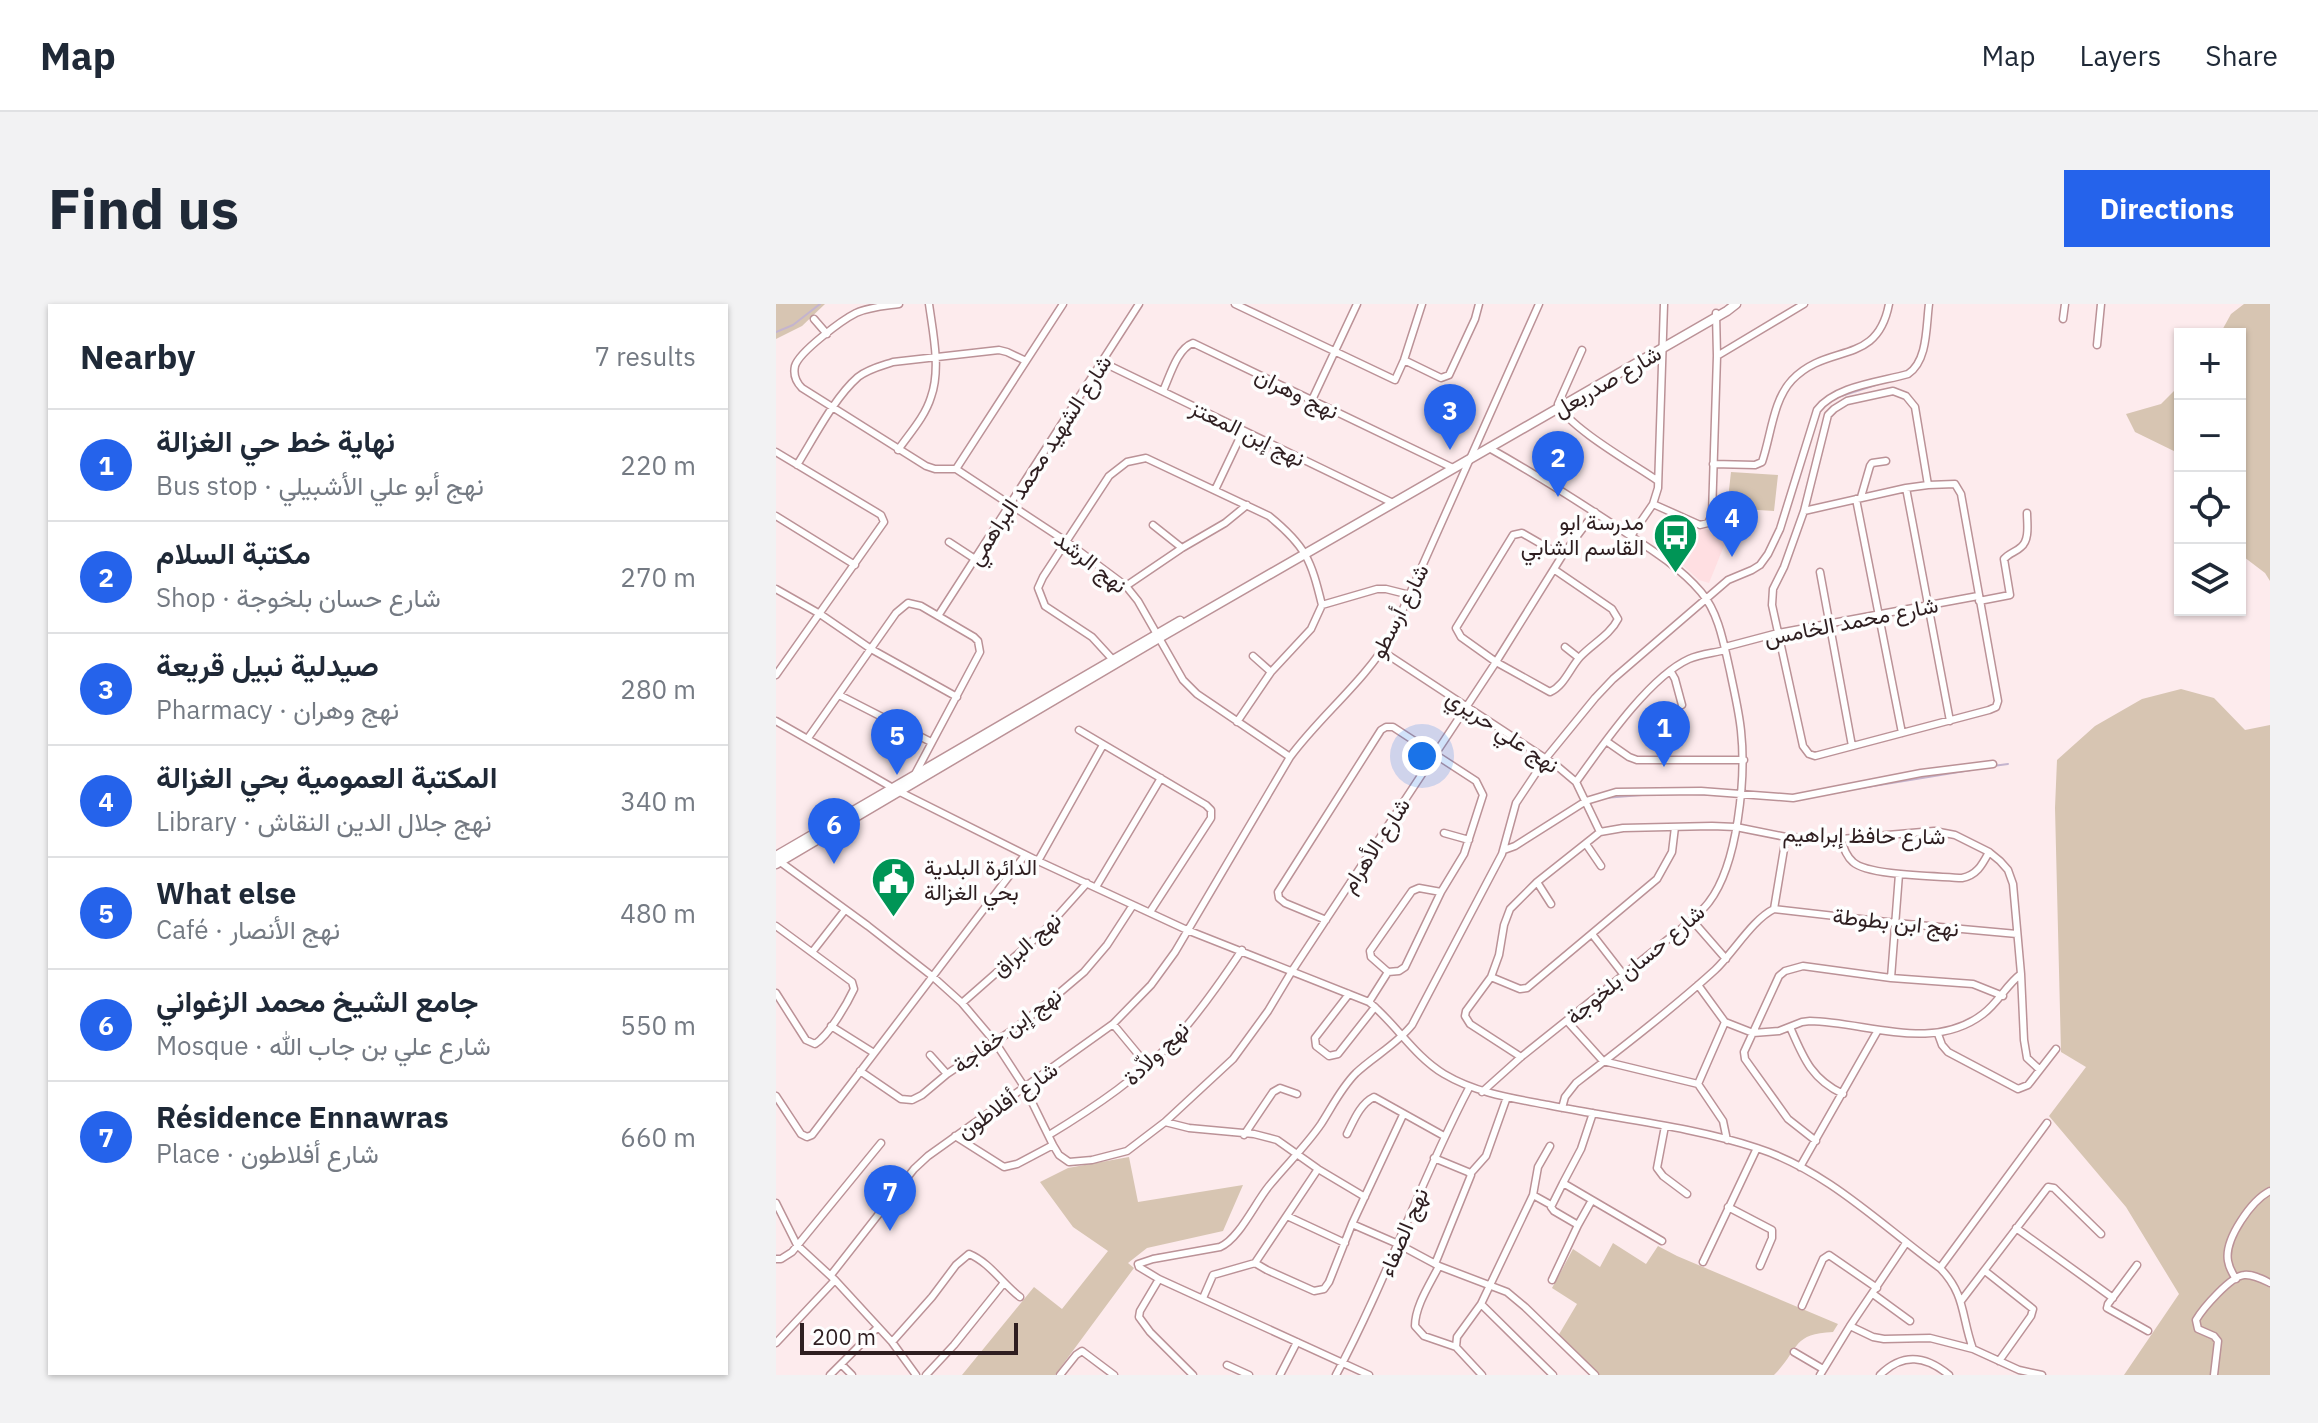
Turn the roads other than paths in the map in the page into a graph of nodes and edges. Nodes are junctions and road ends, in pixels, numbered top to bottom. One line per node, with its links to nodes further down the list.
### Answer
1 (899, 304): 23 (street)
2 (929, 304): 28 (street)
3 (1063, 304): 31 (street)
4 (1139, 304): 32 (street, شارع الشهيد محمد البراهمي)
5 (1235, 304): 19 (street)
6 (1254, 304): 19 (street)
7 (1357, 304): 26 (street)
8 (1422, 304): 30 (street)
9 (1479, 304): 30 (street)
10 (1539, 304): 41 (street, شارع أرسطو)
11 (1664, 304): 24 (street)
12 (1728, 304): 20 (street, شارع صدربعل)
13 (1736, 304): 20 (street, شارع صدربعل)
14 (1804, 304): 29 (street)
15 (1889, 304): 43 (street)
16 (1929, 304): 74 (street)
17 (2065, 304): 22 (street)
18 (2101, 304): 25 (street)
19 (1253, 313): 26 (street)
20 (1716, 315): 24 (street, شارع صدربعل); 29 (street)
21 (814, 319): 23 (street)
22 (2063, 319)
23 (827, 334): 36 (street, نهج الرشد)
24 (1663, 345): 35 (street, شارع صدربعل); 47 (street)
25 (2097, 345)
26 (1336, 350): 30 (street); 34 (street)
27 (1582, 350): 35 (street)
28 (935, 356): 31 (street); 36 (street); 39 (street)
29 (1717, 356): 43 (street)
30 (1404, 360)
31 (1026, 361): 46 (street)
32 (1102, 362): 33 (street, نهج إبن المعتز); 53 (street, شارع الشهيد محمد البراهمي)
33 (1163, 391): 34 (street, نهج وهران); 37 (street, نهج إبن المعتز)
34 (1312, 400): 45 (street, نهج وهران)
35 (1559, 406): 38 (street, شارع صدربعل); 47 (street)
36 (833, 409): 39 (street, نهج الرشد); 44 (street)
37 (1243, 431): 50 (street); 52 (street, نهج إبن المعتز)
38 (1488, 446): 41 (street, شارع صدربعل); 57 (street, شارع حسان بلخوجة)
39 (898, 450): 46 (street, نهج الرشد)
40 (776, 452): 44 (street)
41 (1473, 455): 45 (street); 73 (street, شارع أرسطو)
42 (1886, 461): 51 (street)
43 (1713, 464): 54 (street)
44 (797, 465): 68 (street)
45 (1452, 467): 52 (street)
46 (956, 469): 53 (street, نهج الرشد)
47 (1658, 481): 54 (street)
48 (1928, 485): 49 (street); 56 (street); 75 (street)
49 (1906, 488): 51 (street); 77 (street)
50 (1215, 490): 55 (street); 63 (street)
51 (1859, 498): 56 (street); 80 (street)
52 (1391, 502): 65 (street)
53 (1012, 504): 63 (street, نهج الرشد); 67 (street, شارع الشهيد محمد البراهمي)
54 (1653, 504): 61 (street)
55 (1247, 505): 64 (street); 65 (street)
56 (1804, 511): 82 (street)
57 (1595, 512): 61 (street, شارع حسان بلخوجة); 66 (street, شارع الأهرام)
58 (2027, 513): 75 (street, شارع محمد الخامس)
59 (776, 516): 68 (street)
60 (1153, 525): 64 (street)
61 (1631, 536): 74 (street, شارع حسان بلخوجة)
62 (949, 542): 67 (street)
63 (1067, 542): 71 (street, نهج الرشد); 92 (street)
64 (1182, 548): 71 (street)
65 (1305, 552): 76 (street); 83 (street)
66 (1562, 556): 69 (street, شارع الأهرام); 93 (street)
67 (975, 559): 79 (street, شارع الشهيد محمد البراهمي)
68 (855, 565): 78 (street)
69 (1555, 570): 90 (street); 93 (street, شارع الأهرام)
70 (1820, 572): 81 (street)
71 (1126, 586): 83 (street, نهج الرشد)
72 (776, 589): 78 (street)
73 (1410, 595): 76 (street); 87 (street, شارع أرسطو)
74 (1706, 598): 85 (street, شارع حسان بلخوجة); 113 (street)
75 (1978, 598): 77 (street, شارع محمد الخامس); 102 (street)
76 (1322, 605): 94 (street)
77 (1929, 606): 80 (street, شارع محمد الخامس); 102 (street)
78 (820, 614): 86 (street); 91 (street)
79 (938, 616): 86 (street); 98 (street)
80 (1879, 616): 81 (street, شارع محمد الخامس); 105 (street)
81 (1830, 625): 82 (street, شارع محمد الخامس); 110 (street)
82 (1778, 633): 85 (street, شارع محمد الخامس); 110 (street)
83 (1158, 636): 92 (street); 103 (street, نهج الرشد)
84 (1565, 647): 90 (street)
85 (1725, 648): 95 (street, شارع محمد الخامس); 114 (street, شارع حسان بلخوجة)
86 (871, 649): 97 (street); 98 (street)
87 (1382, 651): 100 (street, نهج علي حريري); 112 (street, شارع أرسطو)
88 (776, 655): 91 (street)
89 (1253, 656): 94 (street)
90 (1579, 658): 93 (street)
91 (785, 660): 96 (street)
92 (1114, 662): 117 (street)
93 (1496, 662): 100 (street, شارع الأهرام)
94 (1271, 672): 103 (street)
95 (1671, 672): 99 (street); 107 (street, شارع محمد الخامس)
96 (776, 675)
97 (839, 695): 106 (street); 108 (street)
98 (957, 697): 108 (street)
99 (1682, 705)
100 (1467, 706): 111 (street, شارع الأهرام); 113 (street, نهج علي حريري)
101 (776, 721): 106 (street)
102 (1950, 721): 105 (street)
103 (1237, 722): 112 (street, نهج الرشد)
104 (1079, 730): 109 (street)
105 (1902, 733): 110 (street)
106 (808, 738): 119 (street)
107 (1606, 741): 114 (street); 118 (street, شارع محمد الخامس)
108 (931, 742): 117 (street)
109 (1103, 745): 116 (street); 134 (street)
110 (1852, 746)
111 (1435, 755): 128 (street); 146 (street, شارع الأهرام); 146 (street)
112 (1290, 757): 150 (street, شارع أرسطو)
113 (1546, 758): 118 (street, نهج علي حريري); 130 (street)
114 (1744, 760): 120 (street, شارع حسان بلخوجة)
115 (1993, 764): 120 (street)
116 (1161, 778): 139 (street); 145 (street)
117 (913, 780): 119 (street)
118 (1576, 782): 121 (street, نهج علي حريري)
119 (897, 789): 132 (street); 133 (street)
120 (1740, 794): 121 (street); 123 (street, شارع حسان بلخوجة)
121 (1586, 801): 124 (street, نهج علي حريري); 130 (street)
122 (1675, 827): 123 (street, شارع حافظ إبراهيم); 124 (street, شارع حافظ إبراهيم); 151 (street)
123 (1736, 827): 126 (street, شارع حافظ إبراهيم); 147 (street, شارع حسان بلخوجة)
124 (1600, 832): 129 (street)
125 (1444, 833): 128 (street)
126 (1786, 837): 127 (street, شارع حافظ إبراهيم); 143 (street)
127 (1841, 839): 131 (street, شارع حافظ إبراهيم); 136 (street)
128 (1469, 840): 140 (street)
129 (1586, 844): 135 (street); 137 (street)
130 (1504, 850): 177 (street)
131 (1989, 852): 136 (street); 152 (street, شارع حافظ إبراهيم)
132 (1025, 855): 134 (street); 160 (street)
133 (777, 860): 144 (street)
134 (1038, 861): 138 (street)
135 (1601, 866)
136 (1899, 874): 148 (street)
137 (1537, 882): 141 (street); 161 (street)
138 (1087, 883): 139 (street); 167 (street, نهج البراق)
139 (1096, 887): 142 (street)
140 (1441, 892): 157 (street); 157 (street)
141 (1551, 904)
142 (1133, 905): 145 (street); 178 (street, نهج إبن خفاجة)
143 (1774, 909): 148 (street, نهج ابن بطوطة); 155 (street)
144 (845, 910): 154 (street); 160 (street)
145 (1150, 912): 150 (street)
146 (1326, 920): 156 (street, شارع الأهرام)
147 (1692, 920): 155 (street); 158 (street, شارع حسان بلخوجة)
148 (1896, 923): 152 (street, نهج ابن بطوطة); 162 (street)
149 (776, 926): 154 (street)
150 (1187, 930): 153 (street); 171 (street, شارع أفلاطون)
151 (1592, 934): 158 (street); 161 (street)
152 (2017, 934): 159 (street, شارع حافظ إبراهيم)
153 (1242, 950): 156 (street); 184 (street, نهج ولاّدة)
154 (813, 951): 172 (street)
155 (1726, 959): 163 (street)
156 (1292, 971): 165 (street); 199 (street, شارع الأهرام)
157 (1388, 972): 168 (street)
158 (1623, 974): 169 (street, شارع حسان بلخوجة)
159 (2021, 974): 166 (street); 185 (street, شارع حافظ إبراهيم)
160 (932, 976): 167 (street); 180 (street)
161 (1491, 977): 182 (street)
162 (1891, 978): 166 (street); 175 (street)
163 (1698, 985): 170 (street); 183 (street)
164 (776, 993): 172 (street)
165 (1349, 994): 168 (street); 168 (street)
166 (2003, 996): 176 (street)
167 (962, 1003): 178 (street)
168 (1372, 1004): 177 (street)
169 (1567, 1021): 182 (street, شارع حسان بلخوجة); 183 (street)
170 (1725, 1022): 175 (street); 188 (street)
171 (1113, 1024): 184 (street); 189 (street, شارع أفلاطون)
172 (831, 1026): 180 (street)
173 (1790, 1027): 174 (street); 175 (street); 193 (street)
174 (1878, 1030): 176 (street); 193 (street)
175 (1753, 1033): 208 (street)
176 (1938, 1034): 185 (street)
177 (1403, 1036): 190 (street); 213 (street)
178 (995, 1042): 187 (street, نهج إبن خفاجة); 189 (street)
179 (2056, 1049): 185 (street)
180 (874, 1053): 186 (street)
181 (930, 1055): 187 (street)
182 (1521, 1057): 191 (street, شارع حسان بلخوجة)
183 (1603, 1061): 188 (street); 196 (street)
184 (1147, 1065): 203 (street, نهج ولاّدة)
185 (2039, 1069)
186 (860, 1071): 187 (street, نهج إبن خفاجة); 194 (street)
187 (947, 1074)
188 (1698, 1084): 207 (street)
189 (1025, 1088): 203 (street); 205 (street, شارع أفلاطون)
190 (1469, 1088): 191 (street); 206 (street, نهج الصفاء)
191 (1482, 1092): 195 (street)
192 (1297, 1094): 204 (street)
193 (1843, 1094): 208 (street)
194 (776, 1096)
195 (1507, 1097): 196 (street); 217 (street)
196 (1562, 1108): 197 (street)
197 (1593, 1113): 201 (street); 218 (street)
198 (1403, 1115): 202 (street); 206 (street); 222 (street)
199 (1165, 1122): 204 (street); 210 (street, شارع الأهرام)
200 (2047, 1123): 243 (street)
201 (1665, 1126): 207 (street); 220 (street)
202 (1347, 1134)
203 (1049, 1135): 210 (street)
204 (1244, 1135): 213 (street)
205 (955, 1136): 210 (street); 245 (street, شارع أفلاطون)
206 (1444, 1136): 214 (street, نهج الصفاء)
207 (1727, 1140): 212 (street)
208 (1816, 1141): 215 (street)
209 (881, 1143): 236 (street)
210 (1053, 1145)
211 (1550, 1146): 221 (street)
212 (1757, 1148): 215 (street); 226 (street)
213 (1297, 1154): 216 (street); 246 (street)
214 (1434, 1158): 217 (street); 235 (street, نهج الصفاء)
215 (1800, 1167): 234 (street)
216 (1318, 1169): 222 (street); 227 (street)
217 (1470, 1174): 240 (street)
218 (1563, 1183): 223 (street); 225 (street)
219 (2270, 1191): 247 (street)
220 (1687, 1194)
221 (1533, 1195): 225 (street); 251 (street)
222 (1365, 1197): 228 (street)
223 (1592, 1200): 229 (street); 232 (street)
224 (776, 1203): 236 (street)
225 (1551, 1205): 229 (street)
226 (1728, 1207): 238 (street); 242 (street)
227 (1287, 1216): 233 (street); 239 (street)
228 (1352, 1224): 233 (street); 235 (street)
229 (1578, 1225): 248 (street)
230 (2016, 1228): 231 (street); 244 (street); 255 (street)
231 (2101, 1234)
232 (1662, 1241)
233 (1345, 1243): 239 (street)
234 (1906, 1243): 243 (street); 252 (street)
235 (1398, 1244): 240 (street); 271 (street, نهج الصفاء)
236 (797, 1245): 237 (street); 245 (street)
237 (776, 1259)
238 (1703, 1262)
239 (1255, 1263): 254 (street)
240 (1437, 1265): 251 (street); 266 (street)
241 (2137, 1265): 255 (street)
242 (1760, 1266)
243 (1940, 1268): 256 (street)
244 (1985, 1271): 256 (street); 269 (street)
245 (833, 1277): 261 (street); 265 (street, شارع أفلاطون)
246 (1159, 1279): 254 (street); 283 (street)
247 (2236, 1279): 249 (street); 294 (street)
248 (1552, 1280)
249 (2270, 1283)
250 (1003, 1284): 253 (street); 263 (street); 279 (street)
251 (1489, 1286): 257 (street); 290 (street)
252 (1875, 1291): 258 (street); 259 (street); 260 (street)
253 (1020, 1297)
254 (1203, 1298): 264 (street)
255 (2113, 1298): 262 (street)
256 (1961, 1301): 267 (street)
257 (1481, 1304): 266 (street); 289 (street)
258 (1802, 1306)
259 (1910, 1321)
260 (1850, 1326): 267 (street); 274 (street)
261 (878, 1327): 263 (street); 270 (street)
262 (2148, 1331)
263 (892, 1342): 278 (street)
264 (1297, 1342): 271 (street); 285 (street)
265 (776, 1343)
266 (1456, 1347): 288 (street)
267 (1973, 1349): 269 (street)
268 (1794, 1352): 274 (street)
269 (1999, 1361): 275 (street)
270 (841, 1364): 276 (street); 277 (street)
271 (1342, 1364): 286 (street, نهج الصفاء); 287 (street)
272 (1104, 1365): 280 (street); 281 (street); 282 (street)
273 (1227, 1365): 284 (street)
274 (1821, 1372)
275 (2018, 1372): 293 (street)
276 (830, 1375)
277 (852, 1375)
278 (916, 1375)
279 (926, 1375)
280 (1060, 1375)
281 (1097, 1375)
282 (1114, 1375)
283 (1193, 1375)
284 (1249, 1375)
285 (1280, 1375)
286 (1336, 1375)
287 (1369, 1375)
288 (1482, 1375)
289 (1553, 1375)
290 (1595, 1375)
291 (1880, 1375): 292 (street)
292 (1949, 1375)
293 (2042, 1375)
294 (2214, 1375)

